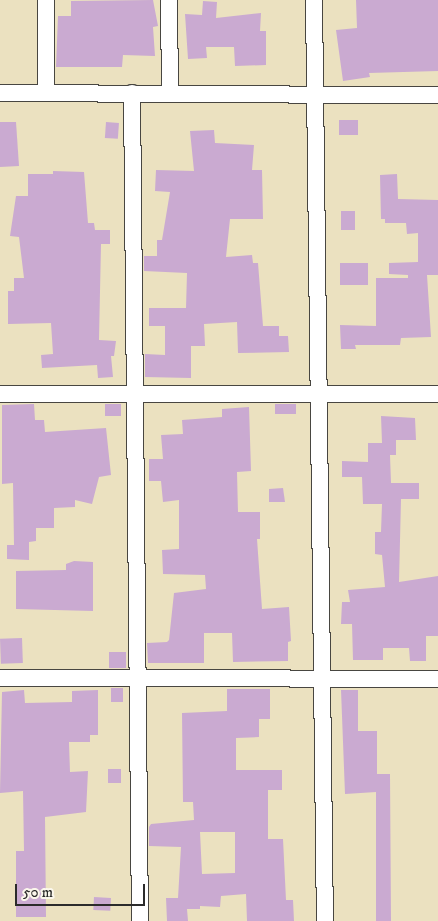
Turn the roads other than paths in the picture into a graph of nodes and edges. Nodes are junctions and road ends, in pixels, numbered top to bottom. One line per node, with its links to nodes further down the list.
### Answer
1 (46, 0): 5 (street)
2 (169, 0): 7 (street)
3 (314, 0): 8 (street)
4 (0, 93): 5 (street)
5 (46, 93): 6 (street)
6 (132, 93): 7 (street); 11 (street)
7 (170, 93): 8 (street)
8 (314, 95): 9 (street); 12 (street)
9 (438, 95)
10 (0, 394): 11 (street)
11 (138, 394): 12 (street); 15 (street)
12 (318, 394): 13 (street); 16 (street)
13 (438, 394)
14 (0, 678): 15 (street)
15 (140, 678): 16 (street); 18 (street)
16 (324, 678): 17 (street); 19 (street)
17 (438, 679)
18 (140, 921)
19 (325, 921)

